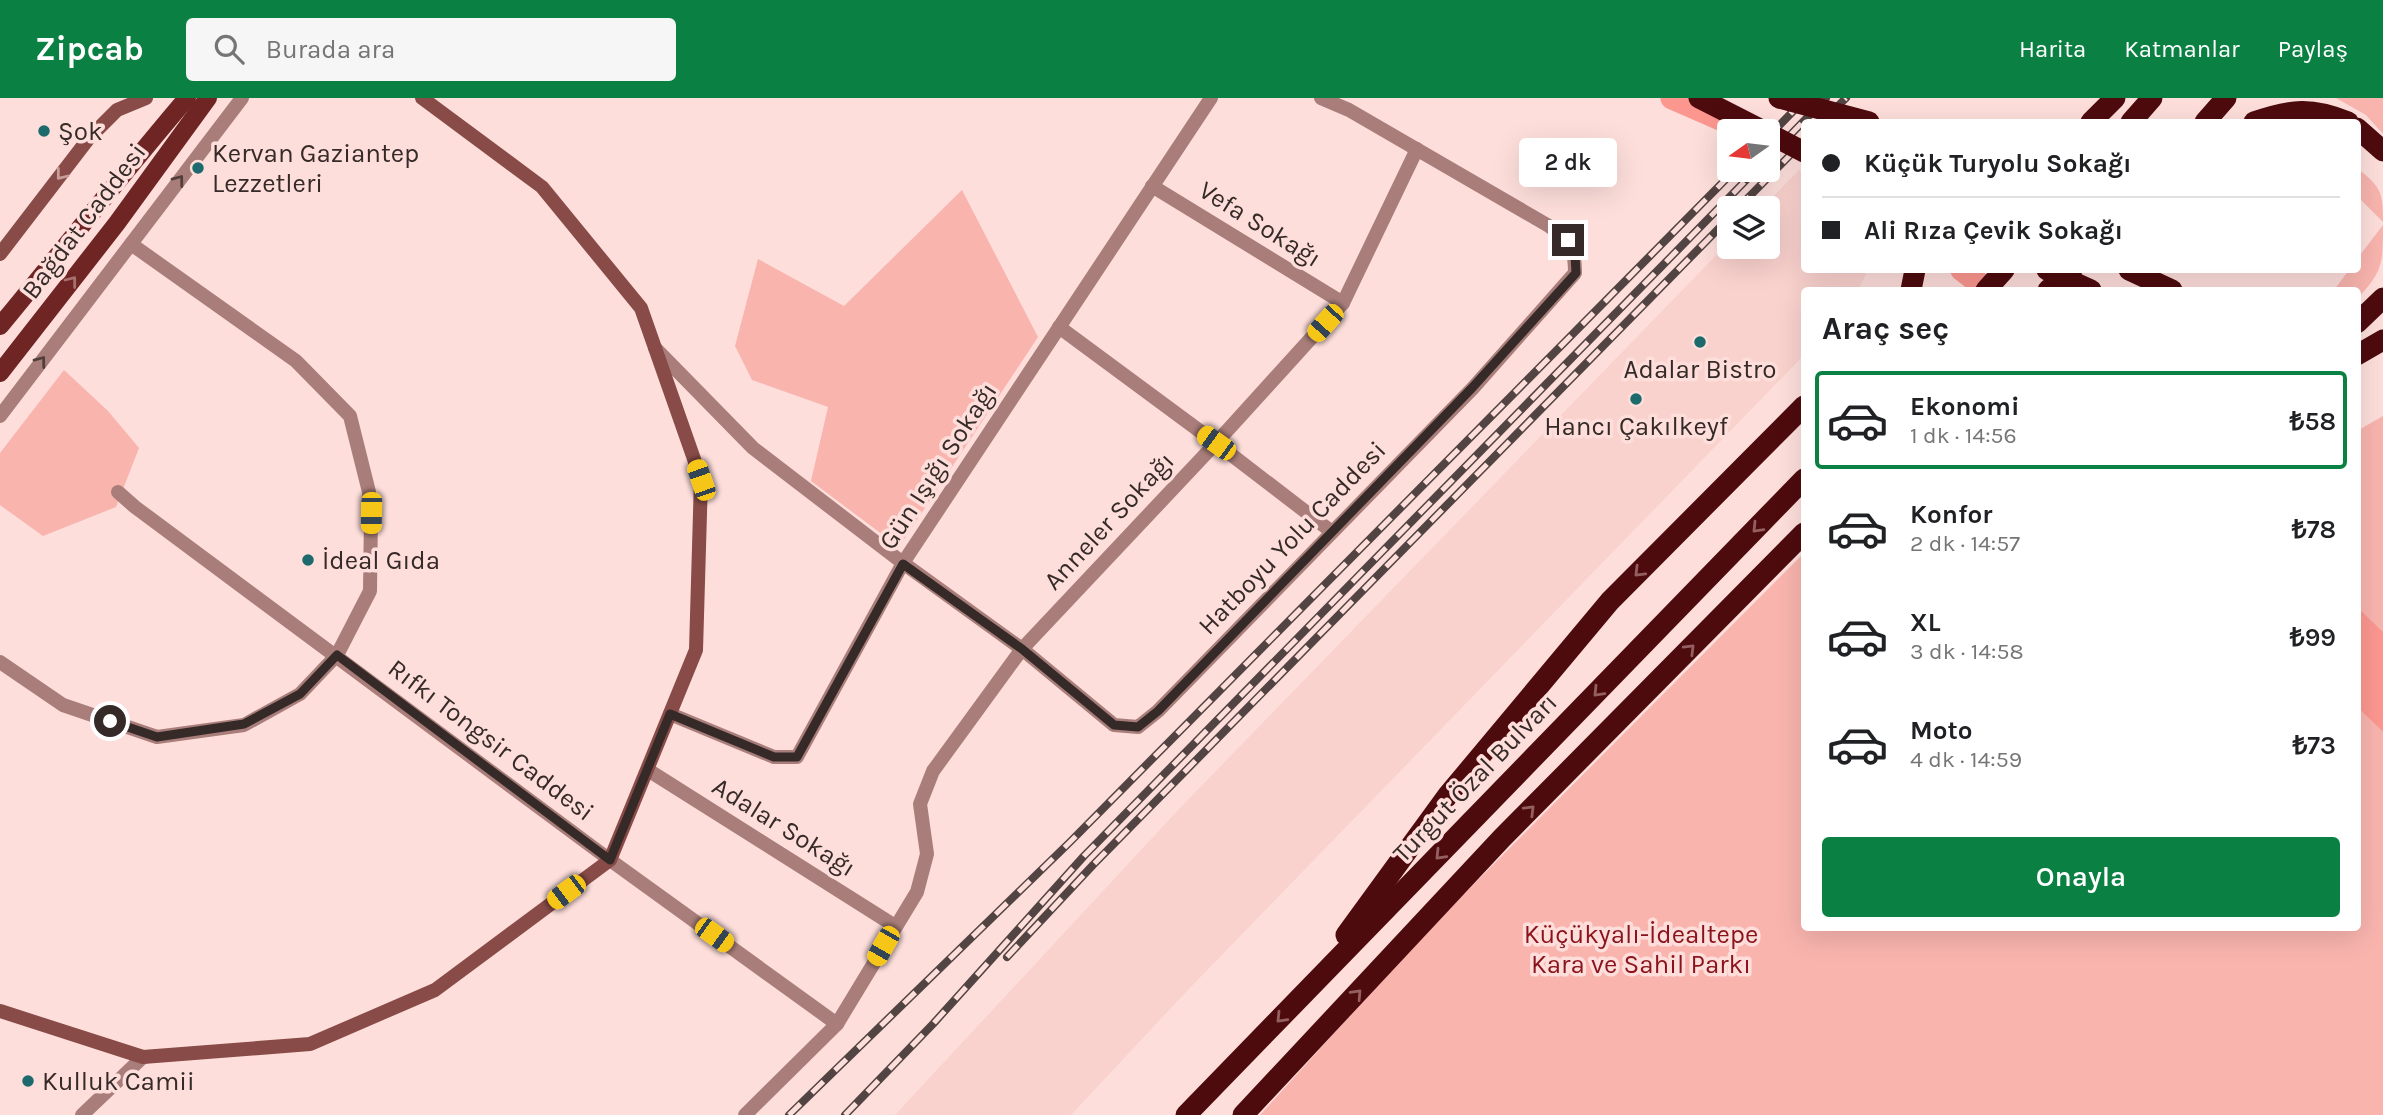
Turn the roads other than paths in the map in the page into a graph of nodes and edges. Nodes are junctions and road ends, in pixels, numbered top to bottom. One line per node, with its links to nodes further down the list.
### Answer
1 (146, 98): 30 (street, one-way to 30)
2 (187, 98): 42 (main road, Bağdat Caddesi)
3 (208, 98): 47 (main road, Bağdat Caddesi, one-way to 3)
4 (242, 98): 29 (street, one-way to 4)
5 (422, 98): 45 (street)
6 (1211, 98): 28 (street, Gün Işığı Sokağı)
7 (1321, 98): 14 (street)
8 (1699, 98): 15 (highway)
9 (1768, 98): 16 (highway)
10 (1779, 98): 17 (highway, bridge)
11 (2115, 98): 18 (highway)
12 (2152, 98): 19 (highway)
13 (2226, 98): 20 (highway)
14 (1353, 104): 25 (street)
15 (1740, 119)
16 (1815, 119)
17 (1858, 119)
18 (2094, 119)
19 (2134, 119)
20 (2208, 119)
21 (2265, 119): 22 (highway)
22 (2340, 119)
23 (2361, 132): 27 (highway)
24 (1780, 139): 26 (highway, bridge)
25 (1417, 149): 40 (street, Anneler Sokağı); 53 (street, Hatboyu Yolu Caddesi)
26 (1801, 150)
27 (2383, 151)
28 (1152, 186): 40 (street, Vefa Sokağı); 43 (street, Gün Işığı Sokağı)
29 (131, 244): 49 (street, one-way to 29); 57 (street)
30 (0, 254)
31 (2001, 273): 35 (highway)
32 (2054, 273): 37 (highway, bridge)
33 (2068, 273): 36 (highway)
34 (2135, 273): 38 (highway)
35 (1989, 287)
36 (2052, 287)
37 (2084, 287)
38 (2166, 287)
39 (2383, 298): 41 (highway)
40 (1343, 303): 50 (street, Anneler Sokağı)
41 (2361, 319)
42 (0, 326)
43 (1059, 327): 50 (street); 55 (street, Gün Işığı Sokağı)
44 (2383, 340): 46 (highway)
45 (655, 348): 55 (street, Hatboyu Yolu Caddesi); 59 (street)
46 (2361, 353)
47 (0, 373)
48 (1801, 409): 63 (highway, one-way to 63)
49 (0, 416)
50 (1216, 443): 53 (street); 56 (street, Anneler Sokağı)
51 (1801, 483): 63 (highway, Turgut Özal Bulvarı, one-way to 63)
52 (118, 492): 57 (street, Rıfkı Tongsir Caddesi)
53 (1332, 532): 56 (street, Hatboyu Yolu Caddesi)
54 (1801, 536): 70 (highway, one-way to 54)
55 (903, 564): 56 (street, Hatboyu Yolu Caddesi); 59 (street, Gün Işığı Sokağı)
56 (1022, 649): 62 (street, Anneler Sokağı)
57 (337, 655): 58 (street); 61 (street, Rıfkı Tongsir Caddesi)
58 (0, 662)
59 (670, 714): 60 (street)
60 (648, 770): 61 (street); 62 (street, Adalar Sokağı)
61 (610, 860): 65 (street, Rıfkı Tongsir Caddesi); 66 (street)
62 (895, 926): 65 (street, Anneler Sokağı)
63 (1301, 998): 69 (highway, Turgut Özal Bulvarı, one-way to 69)
64 (0, 1011): 66 (street)
65 (837, 1024): 68 (street)
66 (143, 1057): 67 (street)
67 (82, 1115)
68 (745, 1115)
69 (1186, 1115)
70 (1243, 1115)

